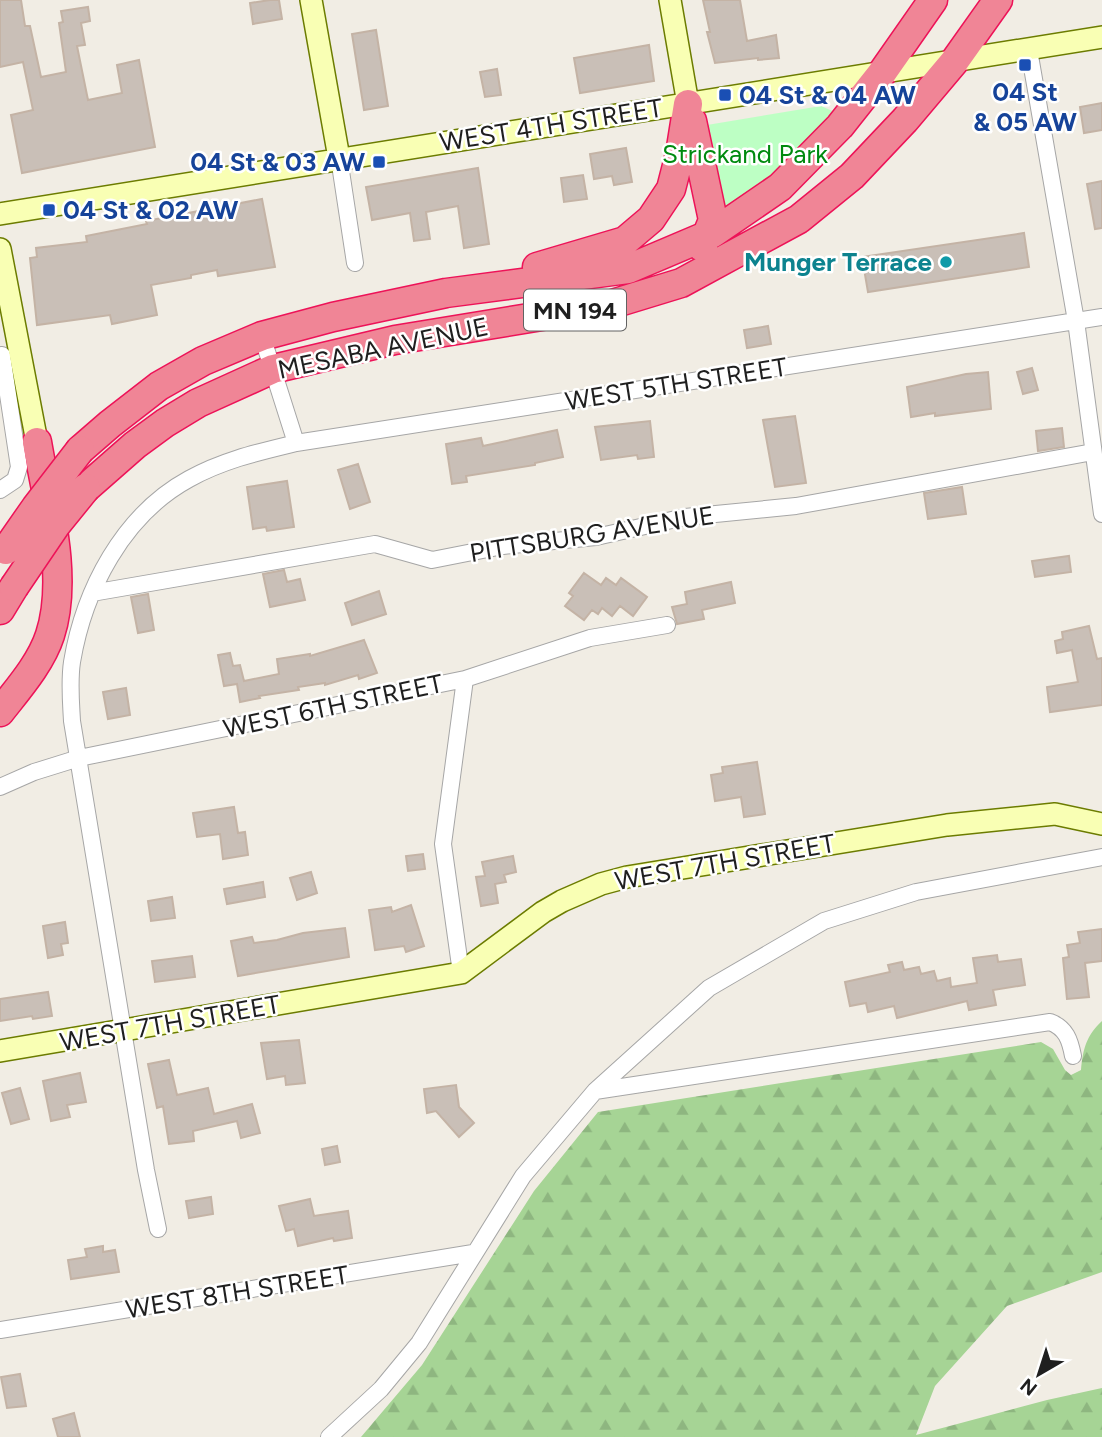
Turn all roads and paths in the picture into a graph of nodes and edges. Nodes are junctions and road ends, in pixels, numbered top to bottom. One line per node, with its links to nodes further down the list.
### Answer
1 (311, 0): 10 (street)
2 (670, 0): 9 (street)
3 (933, 0): 8 (highway, MESABA AVENUE / MN 194)
4 (998, 0): 7 (highway, MESABA AVENUE / MN 194)
5 (1102, 37): 6 (street, WEST 4TH STREET)
6 (1029, 50): 7 (street, WEST 4TH STREET); 18 (street)
7 (954, 62): 8 (street, WEST 4TH STREET); 16 (highway, MESABA AVENUE / MN 194)
8 (882, 73): 9 (street, WEST 4TH STREET); 12 (highway, MESABA AVENUE / MN 194)
9 (688, 104): 10 (street, WEST 4TH STREET); 12 (highway); 15 (highway)
10 (339, 158): 11 (street, WEST 4TH STREET); 14 (street)
11 (0, 214)
12 (708, 235): 15 (highway, MESABA AVENUE / MN 194); 16 (highway)
13 (0, 248): 22 (street)
14 (355, 263)
15 (446, 293): 19 (highway, MESABA AVENUE / MN 194)
16 (645, 295): 21 (highway, MESABA AVENUE / MN 194)
17 (1102, 317): 18 (street, WEST 5TH STREET)
18 (1076, 321): 23 (street, WEST 5TH STREET); 24 (street)
19 (262, 336): 21 (street); 27 (highway, MESABA AVENUE / MN 194, bridge)
20 (2, 355): 25 (street)
21 (273, 369): 23 (street); 29 (highway, MESABA AVENUE / MN 194, bridge)
22 (37, 442): 32 (highway)
23 (296, 443): 28 (street, WEST 5TH STREET)
24 (1093, 452): 26 (street); 28 (street, PITTSBURG AVENUE)
25 (0, 490)
26 (1102, 514)
27 (3, 555)
28 (92, 593): 33 (street, WEST 5TH STREET)
29 (7, 599)
30 (667, 625): 31 (street, WEST 6TH STREET)
31 (465, 679): 33 (street, WEST 6TH STREET); 37 (street)
32 (0, 712)
33 (79, 758): 34 (street, WEST 6TH STREET); 38 (street, WEST 5TH STREET)
34 (0, 787)
35 (1102, 824): 37 (street, WEST 7TH STREET)
36 (1102, 857): 41 (street)
37 (461, 973): 38 (street, WEST 7TH STREET)
38 (123, 1032): 39 (street, WEST 7TH STREET); 42 (street, WEST 5TH STREET)
39 (0, 1051)
40 (1073, 1056): 41 (street)
41 (595, 1090): 43 (street)
42 (158, 1229)
43 (473, 1253): 44 (street, WEST 8TH STREET); 45 (street)
44 (0, 1330)
45 (329, 1437)

